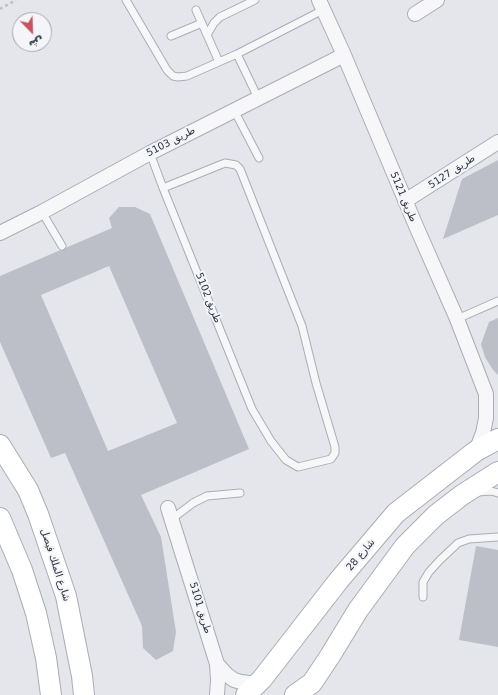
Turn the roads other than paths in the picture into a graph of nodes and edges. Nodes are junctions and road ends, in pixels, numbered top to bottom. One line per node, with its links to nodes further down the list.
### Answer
1 (126, 0): 12 (lane)
2 (255, 0): 8 (lane)
3 (437, 0): 6 (street)
4 (321, 5): 10 (lane); 11 (street, طريق 5121)
5 (196, 10): 7 (lane)
6 (415, 14)
7 (202, 23): 8 (lane); 9 (lane)
8 (207, 35): 12 (lane)
9 (171, 36)
10 (237, 54): 12 (lane); 13 (lane)
11 (344, 55): 13 (street, طريق 5103); 19 (street, طريق 5121)
12 (219, 62)
13 (258, 98): 14 (street, طريق 5103)
14 (234, 110): 16 (street, طريق 5103); 17 (lane)
15 (498, 142): 19 (street, طريق 5127)
16 (150, 153): 18 (lane, طريق 5102); 20 (street, طريق 5103)
17 (259, 158)
18 (163, 188): 18 (lane, طريق 5102)
19 (405, 201): 24 (street, طريق 5121)
20 (42, 212): 21 (street, طريق 5103); 22 (lane)
21 (0, 233)
22 (62, 246)
23 (498, 301): 24 (lane)
24 (456, 319): 25 (street, طريق 5121)
25 (486, 394): 26 (street, طريق 5121); 29 (street, طريق 5121)
26 (498, 404)
27 (498, 439): 29 (main road, شارع 28)
28 (0, 445): 39 (main road, شارع الملك فيصل)
29 (476, 451): 40 (main road, شارع 28)
30 (498, 472): 33 (main road)
31 (240, 493): 34 (lane)
32 (498, 493): 33 (lane)
33 (462, 495): 44 (main road)
34 (170, 513): 38 (street, طريق 5101)
35 (0, 518): 41 (main road)
36 (498, 537): 37 (lane)
37 (423, 597)
38 (217, 664): 40 (street, طريق 5101); 43 (street)
39 (83, 685): 42 (main road)
40 (251, 689)
41 (51, 695)
42 (96, 695)
43 (217, 695)
44 (295, 695)

